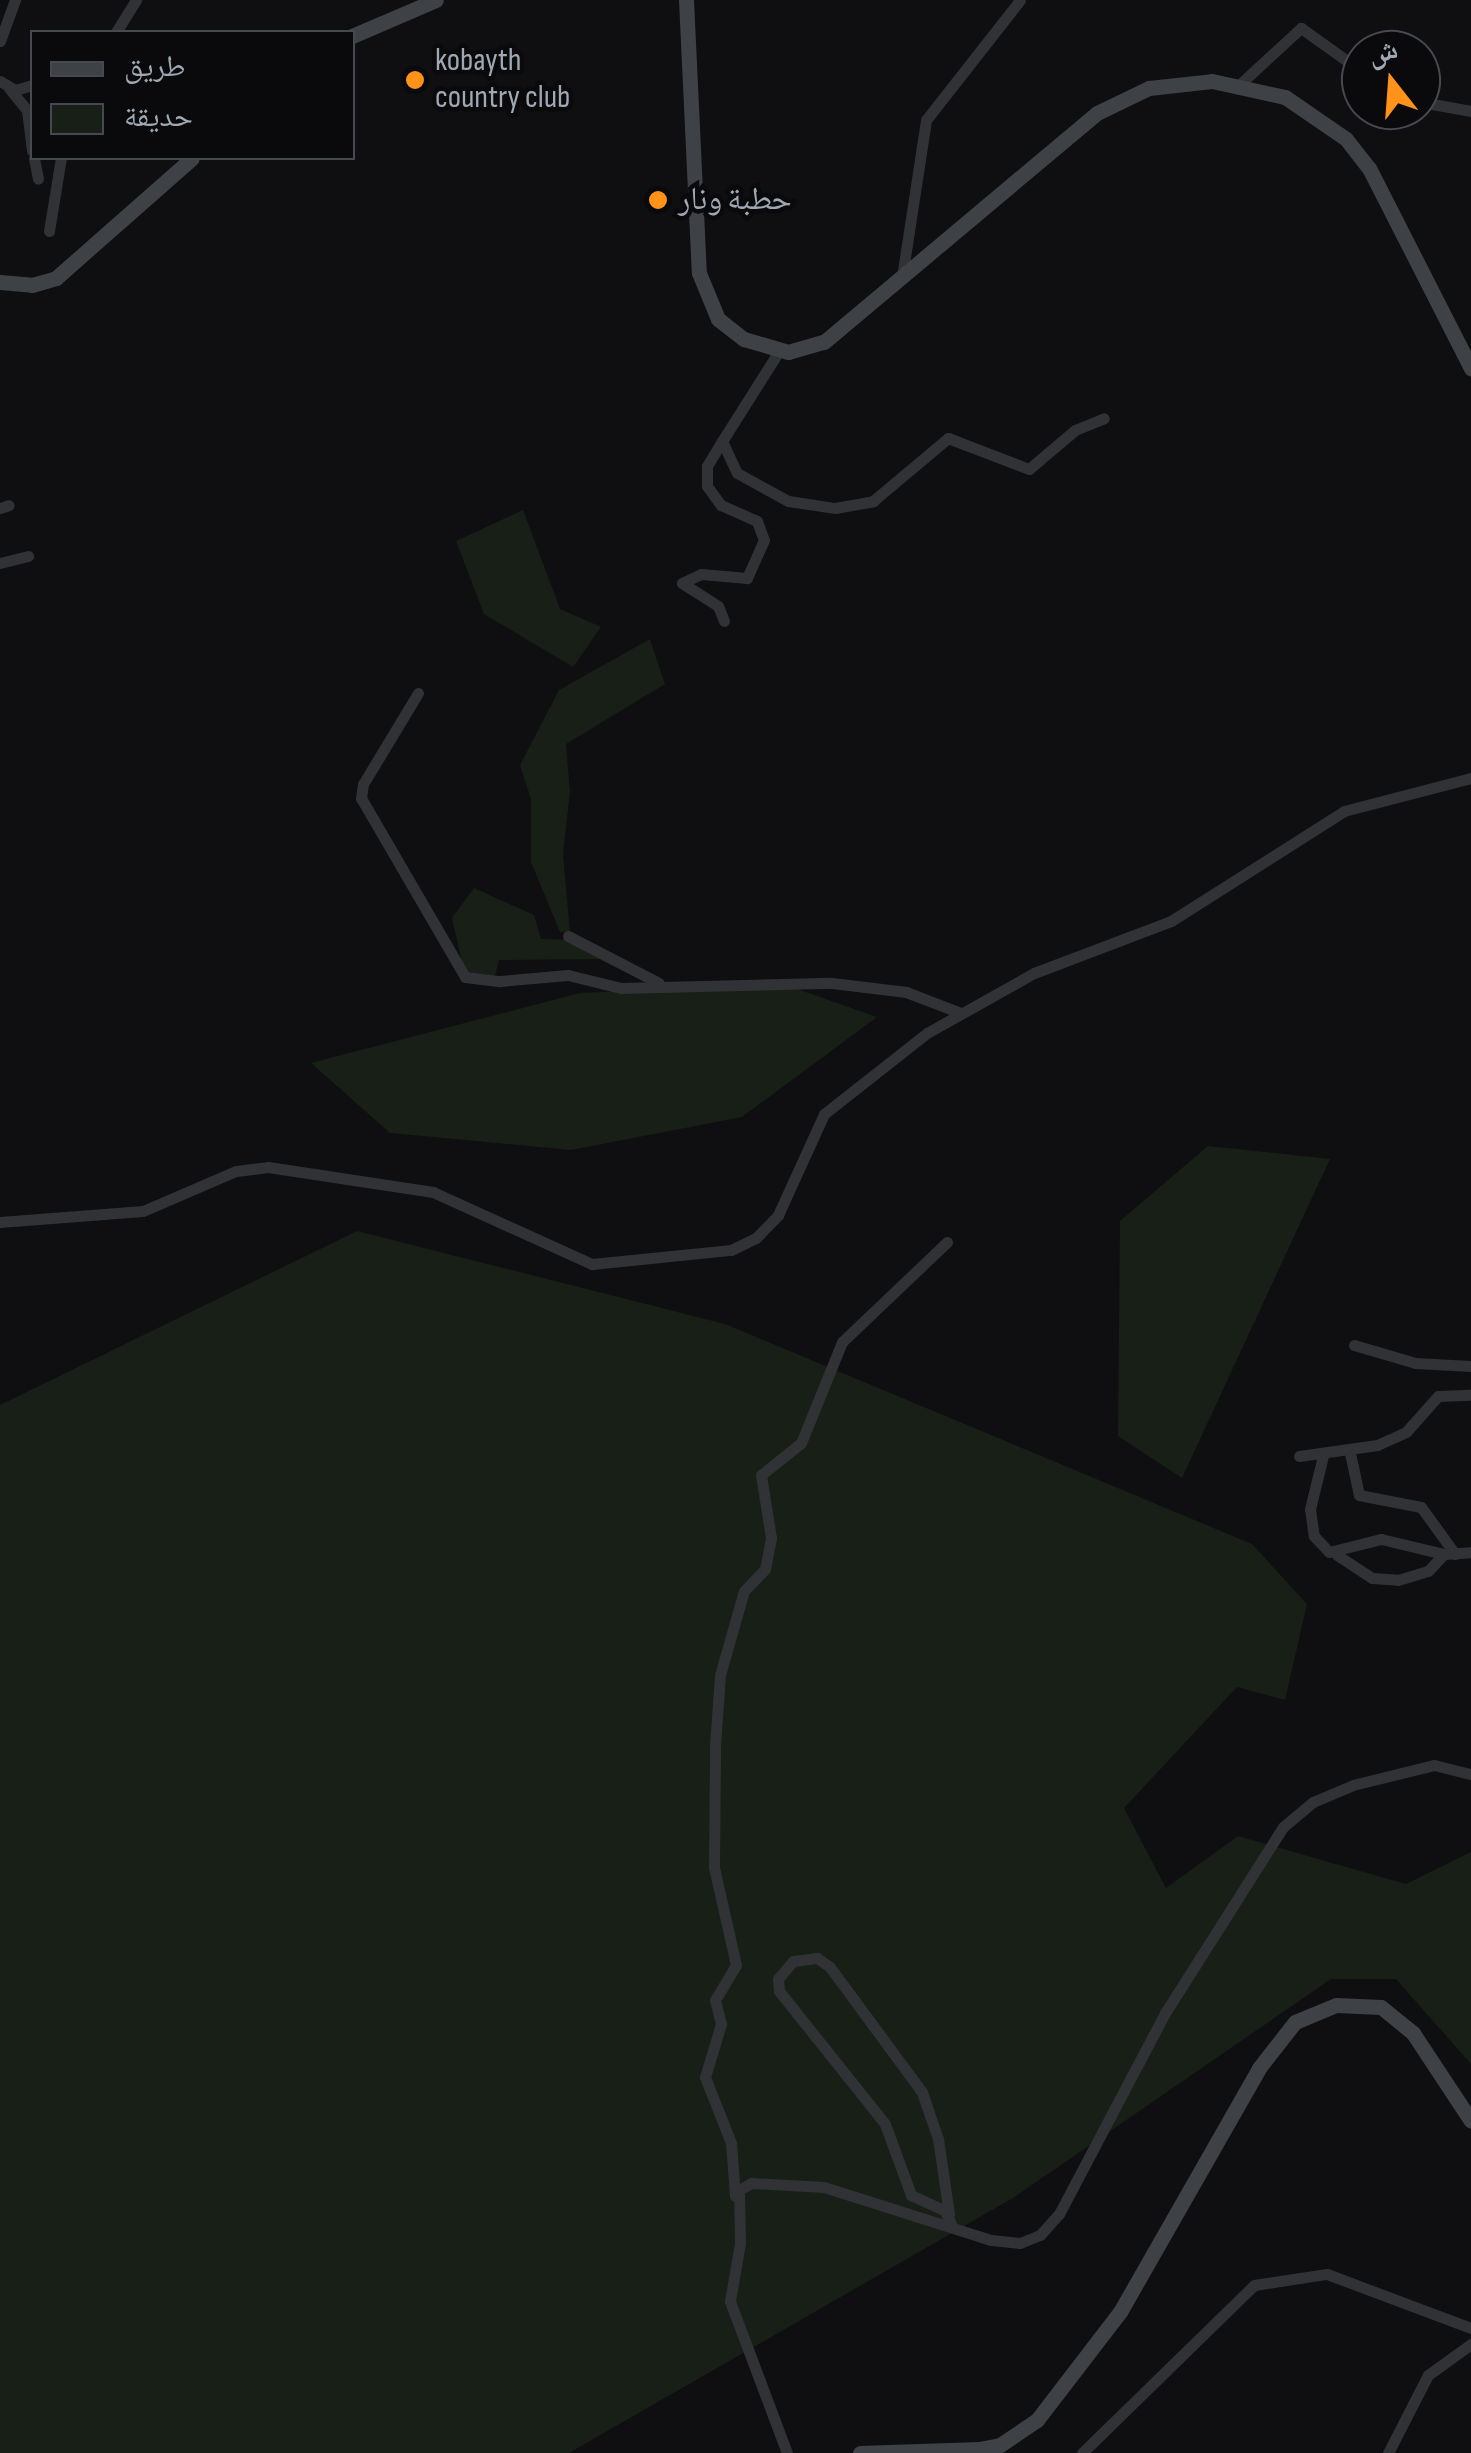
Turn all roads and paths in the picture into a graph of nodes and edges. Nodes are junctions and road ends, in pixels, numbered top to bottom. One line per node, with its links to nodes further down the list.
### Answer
1 (14, 0): 8 (street)
2 (136, 0): 6 (street)
3 (436, 0): 7 (main road)
4 (686, 0): 23 (main road)
5 (1020, 0): 21 (street)
6 (119, 28)
7 (355, 35)
8 (0, 41)
9 (1341, 56): 10 (street)
10 (1240, 84): 21 (main road); 24 (main road)
11 (4, 85): 12 (street); 15 (street)
12 (30, 85)
13 (1441, 106): 14 (street)
14 (1471, 112)
15 (30, 132)
16 (34, 160): 19 (street)
17 (61, 160): 20 (street)
18 (190, 160): 22 (main road)
19 (38, 179)
20 (49, 231)
21 (902, 277): 23 (main road)
22 (0, 282)
23 (779, 351): 26 (street)
24 (1471, 368)
25 (1104, 418): 26 (street)
26 (722, 441): 29 (street)
27 (28, 556): 28 (street)
28 (0, 563)
29 (724, 621)
30 (418, 693): 33 (street)
31 (1471, 778): 34 (street)
32 (568, 936): 33 (street)
33 (659, 983): 34 (street)
34 (960, 1013): 35 (street)
35 (0, 1222)
36 (947, 1242): 48 (street)
37 (1354, 1346): 38 (street)
38 (1471, 1366)
39 (1471, 1394): 40 (street)
40 (1350, 1453): 42 (street); 44 (street)
41 (1299, 1456): 42 (street)
42 (1323, 1456): 45 (street)
43 (1471, 1552): 44 (street)
44 (1449, 1554): 45 (street); 45 (street)
45 (1336, 1556)
46 (1471, 1774): 49 (street)
47 (1471, 2120): 52 (main road)
48 (736, 2200): 49 (street); 53 (street)
49 (951, 2220): 49 (street)
50 (1471, 2328): 55 (street)
51 (1471, 2344): 56 (street)
52 (884, 2450): 54 (main road)
53 (787, 2453)
54 (860, 2453)
55 (1082, 2453)
56 (1388, 2453)

